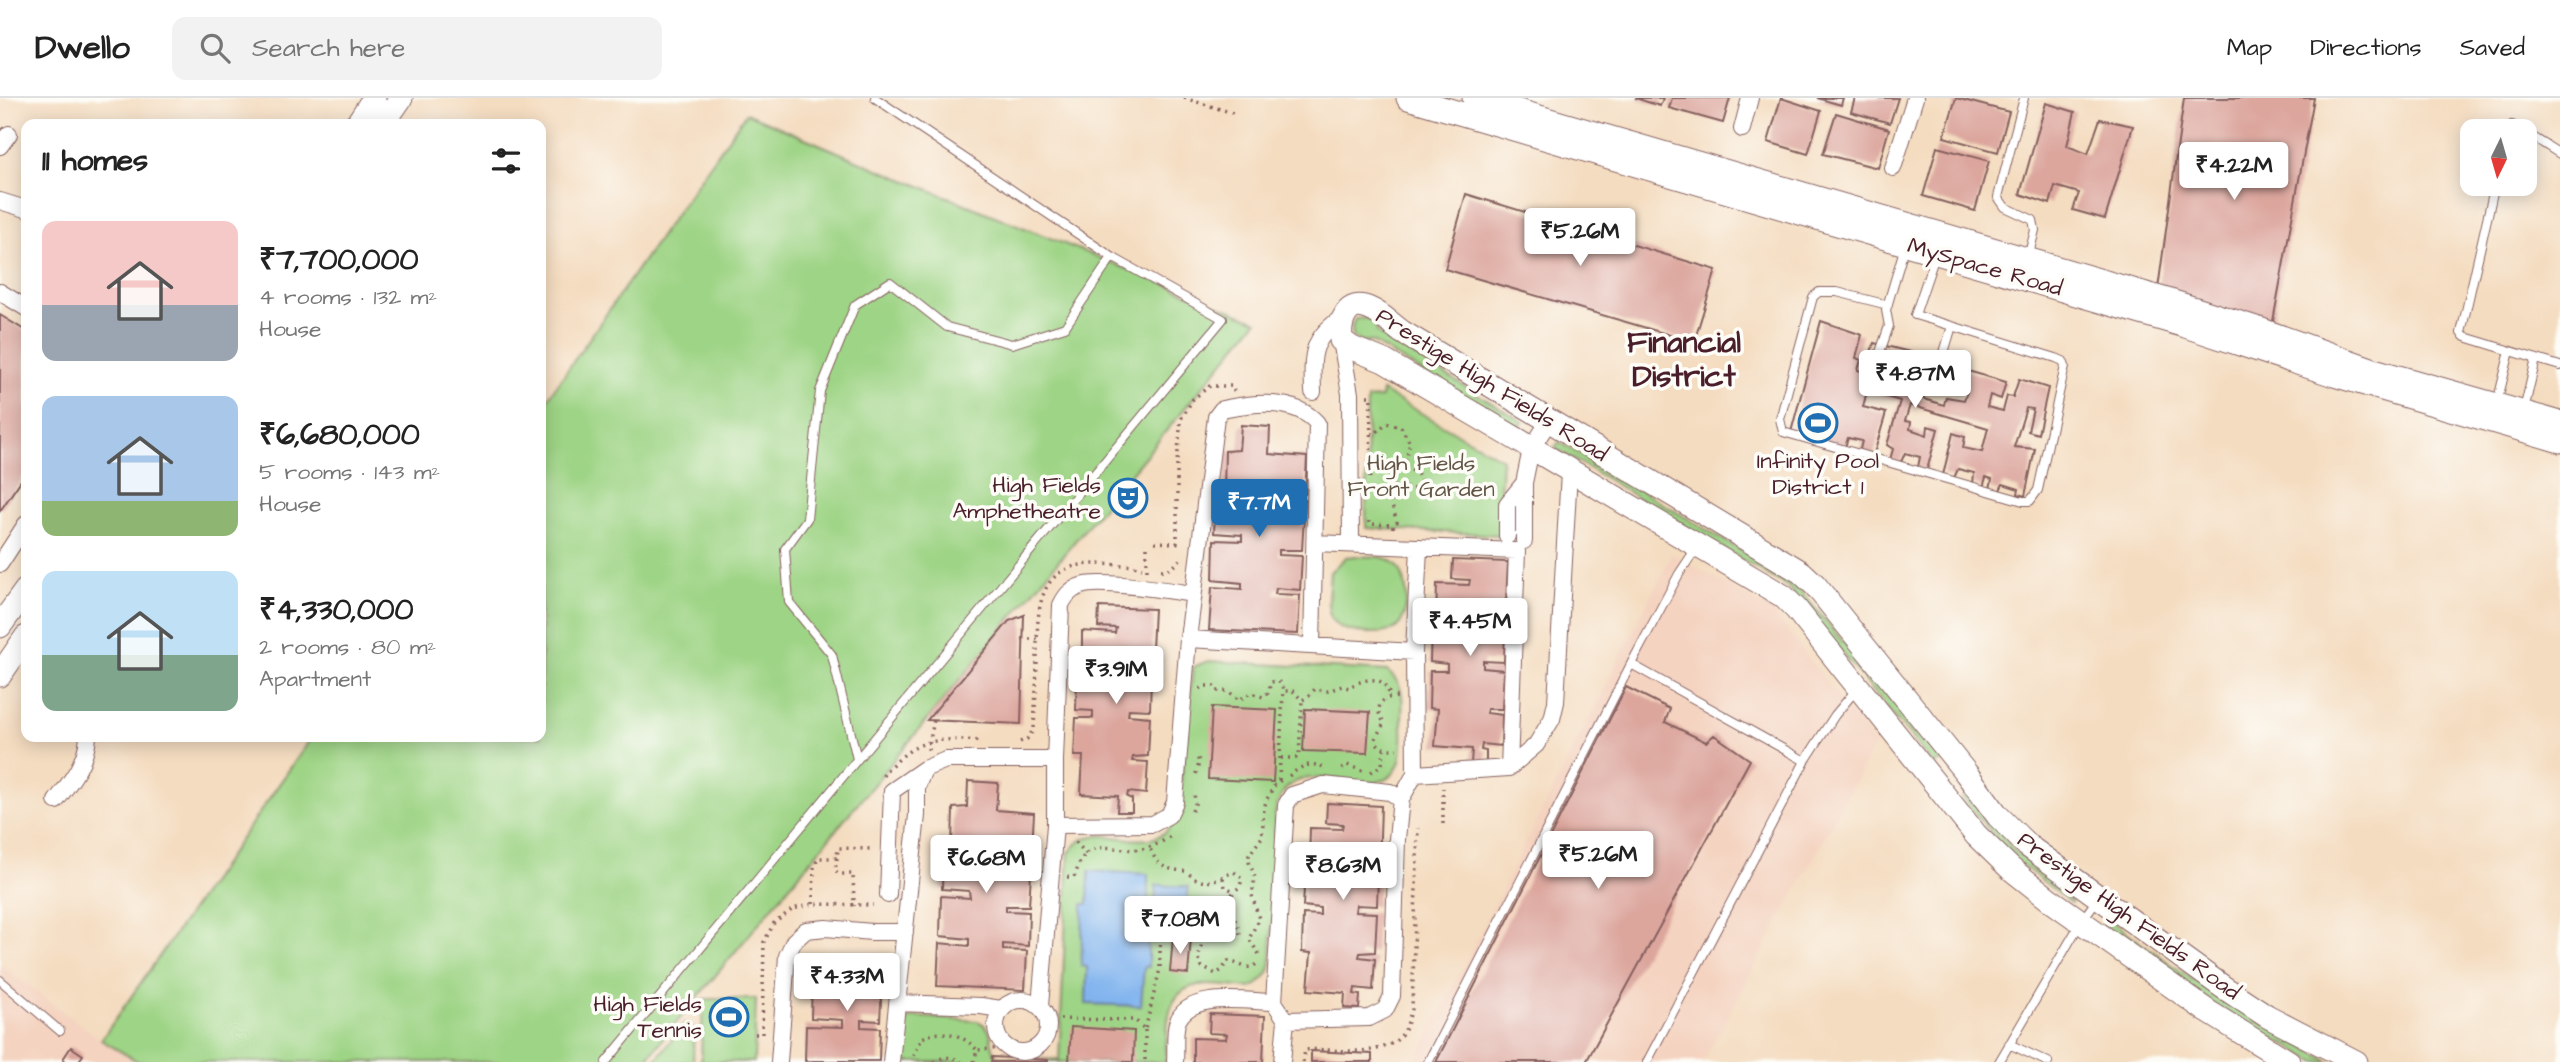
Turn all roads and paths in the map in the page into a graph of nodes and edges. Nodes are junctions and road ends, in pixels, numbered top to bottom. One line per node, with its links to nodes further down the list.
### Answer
1 (374, 98): 11 (street)
2 (401, 98): 12 (street)
3 (875, 98): 23 (lane)
4 (1184, 98): 10 (path)
5 (1408, 98): 20 (street, MySpace Road)
6 (1474, 98): 22 (street, MySpace Road)
7 (1751, 98): 13 (street)
8 (1914, 98): 16 (street)
9 (2024, 98): 24 (lane)
10 (1233, 113)
11 (360, 119)
12 (386, 119)
13 (1742, 129)
14 (2538, 140): 15 (lane)
15 (2560, 154)
16 (1894, 168)
17 (2493, 196): 31 (lane)
18 (0, 201): 19 (street)
19 (21, 207)
20 (1905, 244): 21 (street, MySpace Road); 27 (lane)
21 (1936, 253): 22 (street, MySpace Road); 29 (lane)
22 (1982, 256): 24 (street, MySpace Road); 38 (street, MySpace Road)
23 (1112, 257): 78 (lane); 78 (lane)
24 (2028, 258): 35 (street, MySpace Road)
25 (0, 292): 26 (street)
26 (21, 305)
27 (1888, 305): 29 (lane); 29 (lane)
28 (1343, 317): 30 (street, Prestige High Fields Road); 34 (street); 37 (street, Prestige High Fields Road)
29 (1952, 326)
30 (1341, 340): 42 (street, Prestige High Fields Road); 51 (street)
31 (2510, 351): 32 (lane); 35 (lane)
32 (2536, 359): 33 (lane); 38 (lane)
33 (2560, 366)
34 (1313, 392)
35 (2497, 406): 38 (street, MySpace Road)
36 (1234, 407): 49 (path); 50 (street); 57 (street)
37 (1549, 421): 42 (street); 84 (street, Prestige High Fields Road)
38 (2522, 421): 39 (street, MySpace Road); 41 (street, MySpace Road)
39 (2560, 423)
40 (1371, 434): 45 (path)
41 (2560, 441)
42 (1531, 449): 43 (street, Prestige High Fields Road); 44 (street)
43 (1569, 472): 52 (street, Prestige High Fields Road); 81 (street)
44 (1524, 483): 47 (street); 48 (street)
45 (1393, 526)
46 (21, 532): 56 (street)
47 (1507, 536)
48 (1524, 541)
49 (1155, 542)
50 (1315, 543): 51 (street); 63 (street)
51 (1351, 544): 54 (street)
52 (1698, 545): 65 (lane); 67 (street, Prestige High Fields Road)
53 (1147, 547): 55 (path)
54 (1419, 547): 64 (street); 81 (street)
55 (1182, 555)
56 (0, 564)
57 (1193, 594): 61 (street); 79 (street)
58 (21, 596): 59 (street)
59 (3, 617): 60 (street)
60 (21, 635)
61 (1188, 639): 63 (street); 92 (street)
62 (21, 645): 66 (street)
63 (1312, 645): 64 (street)
64 (1414, 652): 70 (street)
65 (1631, 664): 80 (lane); 131 (lane)
66 (0, 675)
67 (1858, 687): 80 (lane); 87 (street, Prestige High Fields Road)
68 (1283, 691): 69 (path); 72 (path); 77 (path)
69 (1196, 696)
70 (1413, 696): 71 (path); 75 (street)
71 (1387, 697): 72 (path); 75 (path)
72 (1301, 700): 77 (path)
73 (934, 720): 82 (path)
74 (88, 742): 89 (street)
75 (1414, 748): 85 (street)
76 (1195, 752): 90 (path)
77 (1280, 758): 86 (path)
78 (857, 759): 122 (lane)
79 (1055, 760): 82 (street); 92 (street)
80 (1805, 761): 132 (lane)
81 (1509, 768): 83 (street)
82 (924, 769): 100 (street); 108 (street)
83 (1445, 771): 85 (street); 91 (path)
84 (1966, 772): 87 (street); 101 (street, Prestige High Fields Road)
85 (1415, 774): 88 (street)
86 (1279, 781)
87 (1940, 790): 106 (street, Prestige High Fields Road)
88 (1401, 799): 111 (street); 115 (street)
89 (56, 801)
90 (1187, 818)
91 (1443, 824)
92 (1055, 825): 97 (street)
93 (1178, 830): 94 (path)
94 (1149, 846): 97 (path); 98 (path)
95 (878, 850): 96 (path)
96 (837, 858): 102 (path); 103 (path)
97 (1051, 876): 114 (street)
98 (1223, 878): 99 (path); 99 (path)
99 (1234, 891): 105 (path)
100 (888, 895)
101 (2098, 898): 106 (lane); 136 (street, Prestige High Fields Road)
102 (813, 904)
103 (854, 906)
104 (1191, 922): 107 (path); 109 (path); 116 (path)
105 (1234, 922): 107 (path); 107 (path)
106 (2081, 922): 119 (lane); 135 (street, Prestige High Fields Road)
107 (1224, 926)
108 (905, 932): 112 (street); 123 (street)
109 (1210, 971)
110 (0, 980): 117 (lane)
111 (1274, 1002): 115 (street); 129 (street)
112 (897, 1003): 113 (street); 124 (street)
113 (1001, 1009): 114 (street); 118 (street)
114 (1044, 1012): 116 (path); 118 (street)
115 (1286, 1020): 130 (street)
116 (1145, 1030): 128 (path)
117 (60, 1031)
118 (1003, 1044): 120 (path)
119 (2009, 1044): 133 (lane); 134 (lane)
120 (977, 1051): 121 (path); 127 (path)
121 (914, 1056)
122 (606, 1062)
123 (779, 1062)
124 (891, 1062)
125 (934, 1062): 126 (path)
126 (961, 1062)
127 (975, 1062)
128 (1145, 1062)
129 (1175, 1062)
130 (1282, 1062)
131 (1428, 1062)
132 (1647, 1062)
133 (1999, 1062)
134 (2048, 1062)
135 (2289, 1062)
136 (2356, 1062)

